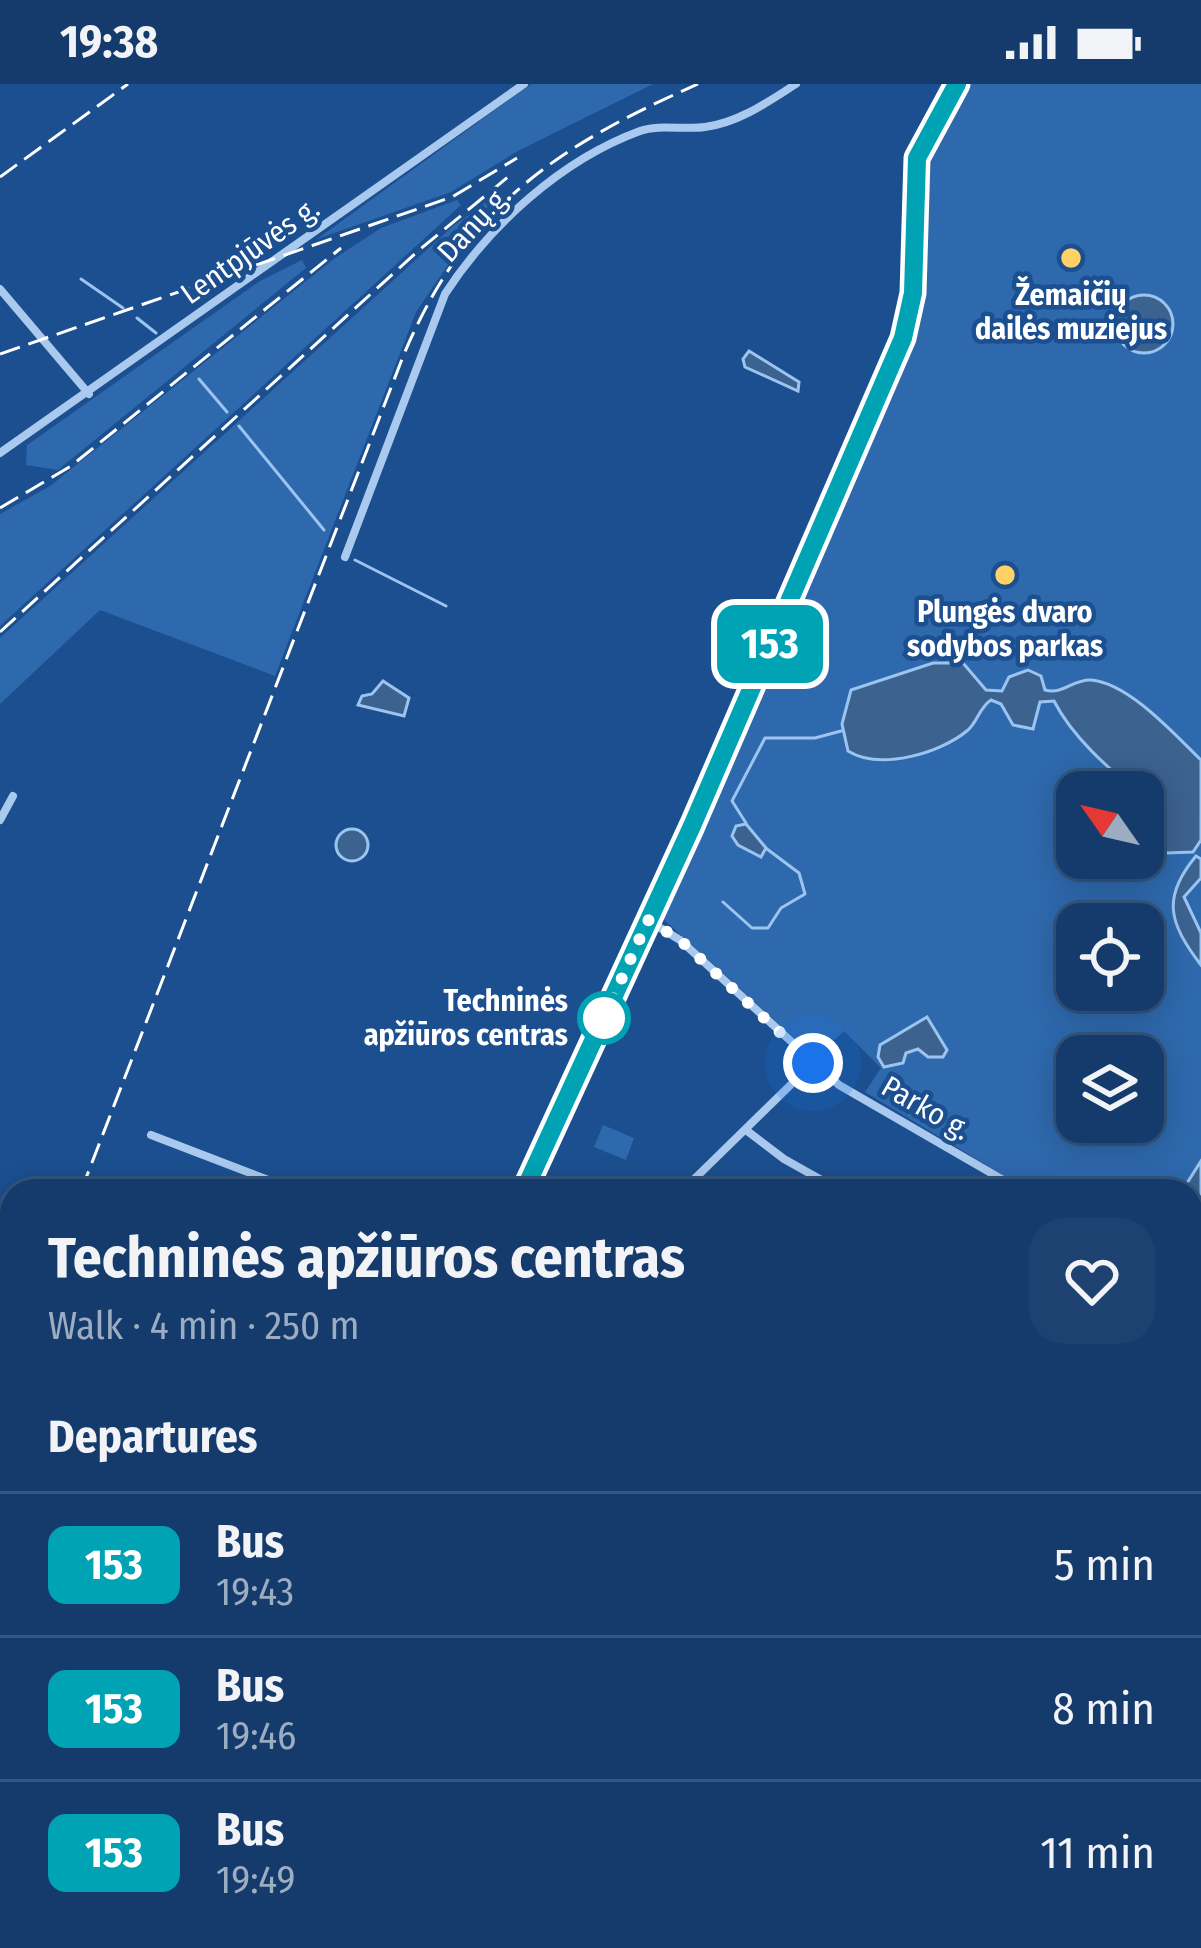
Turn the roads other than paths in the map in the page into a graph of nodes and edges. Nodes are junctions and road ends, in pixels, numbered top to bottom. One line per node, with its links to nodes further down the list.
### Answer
1 (524, 84): 5 (street, Lentpjūvės g.)
2 (796, 84): 7 (street, Danų g.)
3 (957, 84): 10 (main road)
4 (0, 289): 5 (street)
5 (89, 394): 6 (street, Lentpjūvės g.)
6 (0, 453)
7 (345, 557)
8 (13, 796): 9 (street)
9 (0, 820)
10 (648, 920): 11 (street, Parko g.); 15 (main road)
11 (813, 1063): 12 (street); 18 (street, Parko g.)
12 (746, 1130): 16 (street); 17 (street)
13 (152, 1135): 14 (street)
14 (266, 1179)
15 (529, 1179)
16 (695, 1179)
17 (820, 1179)
18 (1001, 1179)

